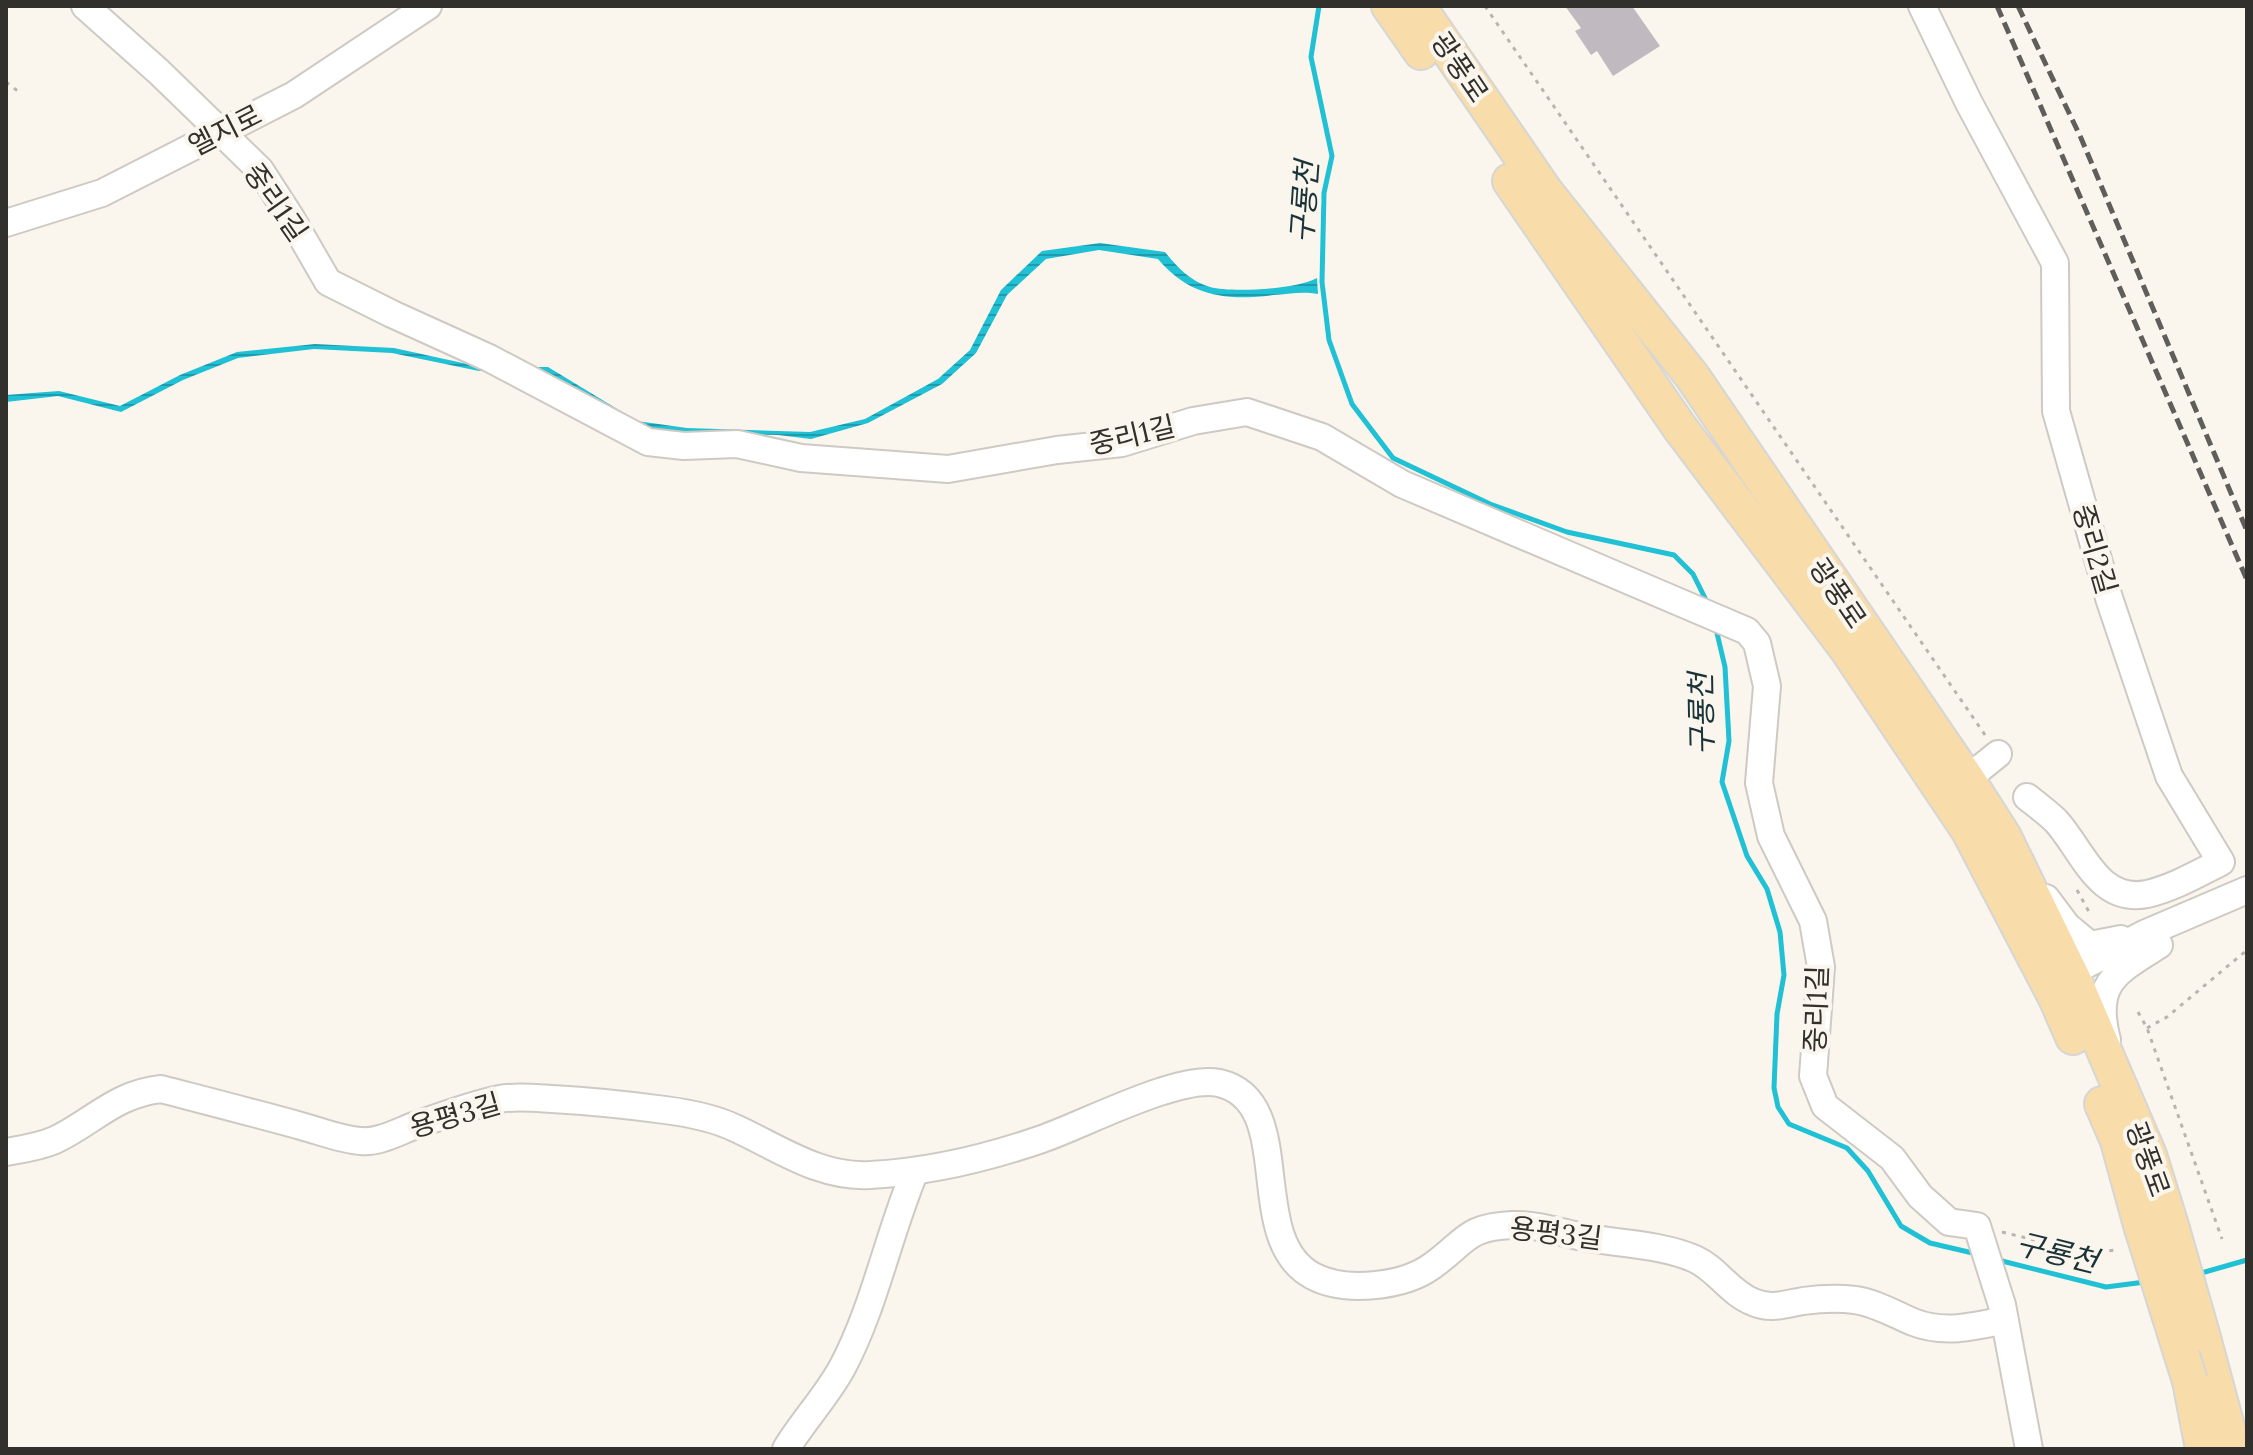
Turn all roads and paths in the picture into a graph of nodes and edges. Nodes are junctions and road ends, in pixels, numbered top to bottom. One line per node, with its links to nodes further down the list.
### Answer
1 (85, 6): 9 (street, 중리1길)
2 (428, 6): 9 (street, 엘지로)
3 (1389, 6): 21 (main road, 광풍로)
4 (1418, 6): 12 (main road, 광풍로)
5 (1485, 6): 11 (path)
6 (1922, 6): 13 (street, 중리2길)
7 (6, 82): 8 (path)
8 (19, 92)
9 (220, 133): 10 (street, 엘지로); 27 (street, 중리1길)
10 (6, 223)
11 (1998, 754): 12 (street)
12 (1967, 779): 14 (main road, 광풍로)
13 (2027, 797)
14 (2004, 837): 19 (street); 21 (main road, 광풍로)
15 (2075, 886): 18 (path)
16 (2247, 890): 19 (street)
17 (2247, 910): 19 (street)
18 (2089, 912)
19 (2152, 940): 21 (street); 24 (street)
20 (2247, 950): 23 (path)
21 (2063, 986): 24 (main road, 광풍로); 28 (main road, 광풍로)
22 (2138, 1012): 23 (path)
23 (2147, 1028): 29 (path)
24 (2126, 1100): 28 (main road, 광풍로)
25 (6, 1152): 26 (street, 용평3길)
26 (915, 1171): 31 (street, 용평3길); 32 (street)
27 (1977, 1226): 30 (path); 31 (street)
28 (2156, 1227): 34 (main road, bridge); 35 (main road, bridge)
29 (2222, 1239)
30 (2116, 1250)
31 (2004, 1320): 33 (street)
32 (786, 1449)
33 (2029, 1449)
34 (2203, 1449)
35 (2233, 1449)

